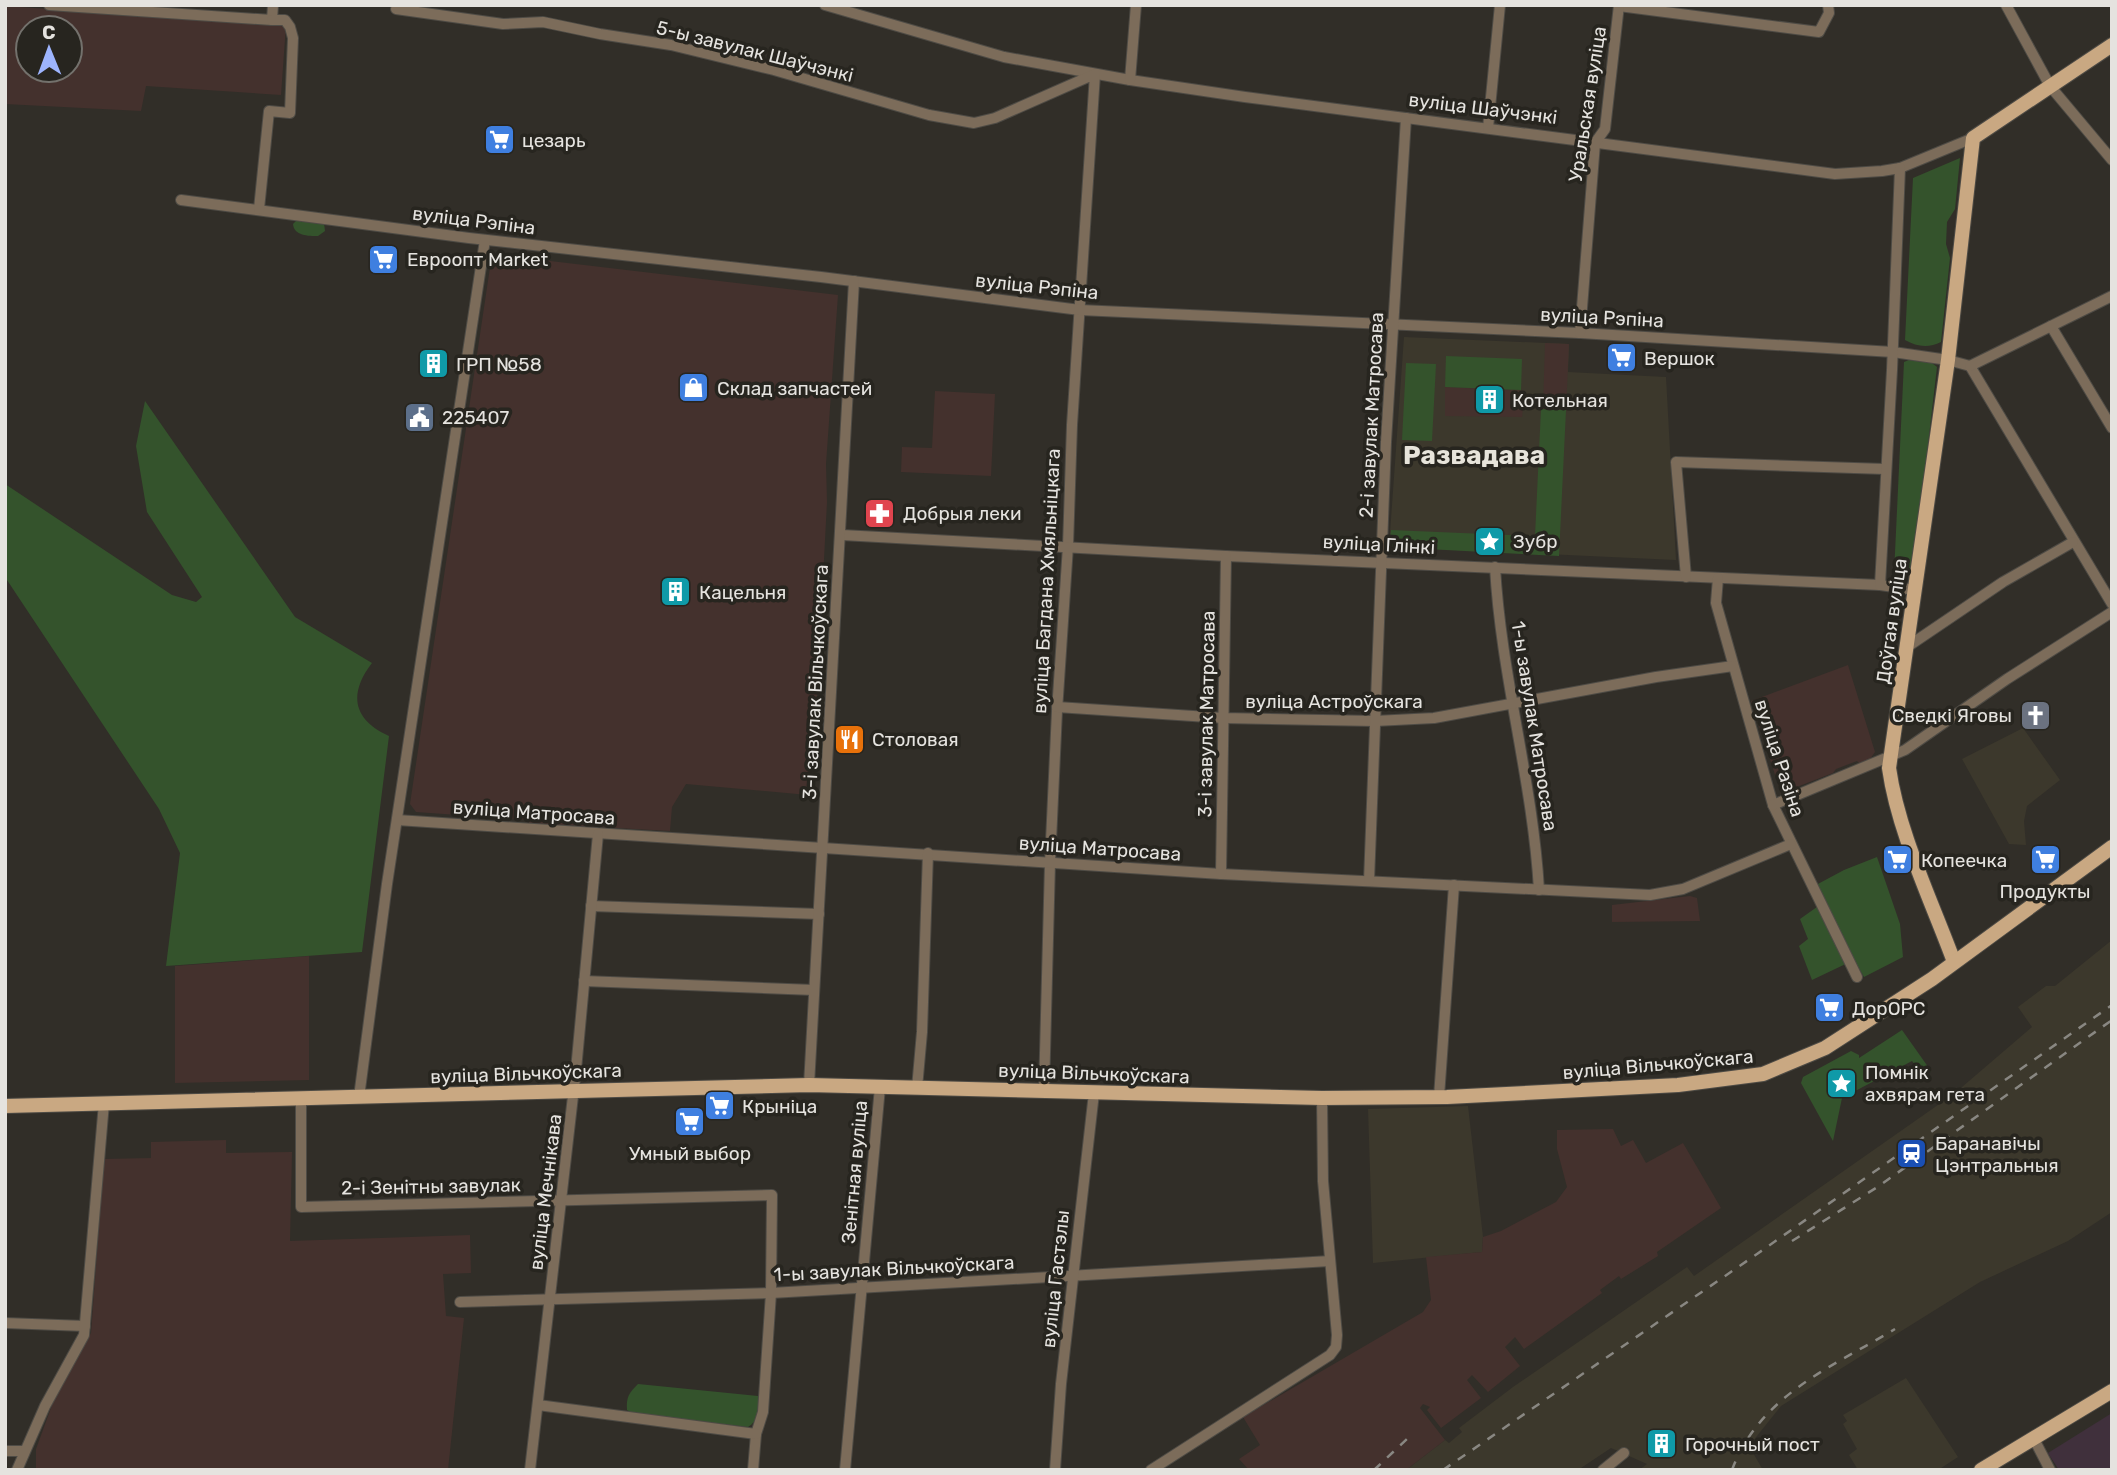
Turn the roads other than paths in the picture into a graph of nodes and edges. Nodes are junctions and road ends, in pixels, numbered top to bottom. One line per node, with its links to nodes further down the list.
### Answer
1 (49, 5): 10 (street)
2 (273, 5): 10 (street)
3 (825, 5): 12 (street, вуліца Шаўчэнкі)
4 (1136, 5): 13 (street)
5 (1500, 5): 16 (street)
6 (1828, 5): 8 (street)
7 (2006, 5): 14 (street)
8 (1619, 6): 18 (street, Уральская вуліца)
9 (396, 9): 12 (street, 5-ы завулак Шаўчэнкі)
10 (272, 20): 22 (street)
11 (2112, 46): 14 (main road, вуліца Шаўчэнкі)
12 (1095, 74): 13 (street, вуліца Шаўчэнкі); 26 (street, вуліца Багдана Хмяльніцкага)
13 (1129, 80): 15 (street, вуліца Шаўчэнкі)
14 (2050, 86): 17 (main road, вуліца Шаўчэнкі); 19 (street)
15 (1406, 118): 16 (street, вуліца Шаўчэнкі); 27 (street, 2-і завулак Матросава)
16 (1488, 128): 18 (street, вуліца Шаўчэнкі)
17 (1973, 138): 20 (street, вуліца Шаўчэнкі); 31 (main road, Доўгая вуліца)
18 (1595, 143): 20 (street, вуліца Шаўчэнкі); 29 (street, Уральская вуліца)
19 (2112, 160)
20 (1900, 168): 30 (street, Доўгая вуліца)
21 (181, 200): 22 (street, вуліца Рэпіна)
22 (259, 209): 23 (street, вуліца Рэпіна)
23 (485, 240): 24 (street, вуліца Рэпіна); 55 (street)
24 (854, 281): 26 (street, вуліца Рэпіна); 35 (street, 3-і завулак Вільчкоўскага)
25 (2112, 296): 28 (street)
26 (1080, 310): 27 (street, вуліца Рэпіна); 37 (street, вуліца Багдана Хмяльніцкага)
27 (1393, 324): 29 (street, вуліца Рэпіна); 39 (street, 2-і завулак Матросава)
28 (2051, 326): 32 (street); 33 (street)
29 (1580, 333): 30 (street, вуліца Рэпіна)
30 (1893, 352): 31 (street); 34 (street, Доўгая вуліца)
31 (1948, 360): 32 (street); 44 (main road, Доўгая вуліца)
32 (1970, 366): 36 (street)
33 (2112, 428)
34 (1885, 469): 41 (street); 43 (street, Доўгая вуліца)
35 (842, 535): 37 (street, вуліца Глінкі); 58 (street, 3-і завулак Вільчкоўскага)
36 (2073, 542): 45 (street); 47 (street)
37 (1068, 546): 38 (street, вуліца Глінкі); 50 (street, вуліца Багдана Хмяльніцкага)
38 (1226, 556): 39 (street, вуліца Глінкі); 51 (street, 3-і завулак Матросава)
39 (1382, 562): 40 (street, вуліца Глінкі); 52 (street, 2-і завулак Матросава)
40 (1495, 567): 41 (street, вуліца Глінкі); 49 (street, 1-ы завулак Матросава)
41 (1686, 577): 42 (street, вуліца Глінкі)
42 (1718, 578): 43 (street, вуліца Глінкі); 48 (street, вуліца Разіна)
43 (1880, 585): 44 (street, вуліца Глінкі)
44 (1915, 590): 47 (main road, Доўгая вуліца)
45 (2112, 604)
46 (2112, 612): 53 (street)
47 (1907, 647): 53 (main road, Доўгая вуліца)
48 (1733, 666): 49 (street, вуліца Астроўскага); 54 (street, вуліца Разіна)
49 (1511, 702): 52 (street, вуліца Астроўскага); 65 (street, 1-ы завулак Матросава)
50 (1057, 707): 51 (street, вуліца Астроўскага); 61 (street, вуліца Багдана Хмяльніцкага)
51 (1223, 718): 52 (street, вуліца Астроўскага); 62 (street, 3-і завулак Матросава)
52 (1376, 721): 63 (street, 2-і завулак Матросава)
53 (1889, 756): 54 (street); 68 (main road, Доўгая вуліца)
54 (1773, 805): 57 (street, вуліца Разіна)
55 (397, 820): 56 (street, вуліца Матросава); 78 (street)
56 (598, 834): 58 (street, вуліца Матросава); 66 (street, вуліца Мечнікава)
57 (1791, 845): 65 (street, вуліца Матросава); 69 (street, вуліца Разіна)
58 (823, 847): 60 (street, вуліца Матросава); 67 (street, 3-і завулак Вільчкоўскага)
59 (2112, 847): 68 (main road, вуліца Вільчкоўскага)
60 (928, 853): 61 (street, вуліца Матросава); 74 (street)
61 (1049, 863): 62 (street, вуліца Матросава); 76 (street, вуліца Багдана Хмяльніцкага)
62 (1222, 874): 63 (street, вуліца Матросава)
63 (1369, 881): 64 (street, вуліца Матросава)
64 (1454, 886): 65 (street, вуліца Матросава); 79 (street)
65 (1539, 890)
66 (591, 906): 67 (street); 70 (street, вуліца Мечнікава)
67 (819, 914): 71 (street, 3-і завулак Вільчкоўскага)
68 (1954, 962): 79 (main road, вуліца Вільчкоўскага)
69 (1857, 977)
70 (584, 981): 71 (street); 75 (street, вуліца Мечнікава)
71 (814, 990): 72 (street, 3-і завулак Вільчкоўскага)
72 (809, 1086): 73 (main road, вуліца Вільчкоўскага); 75 (main road, вуліца Вільчкоўскага)
73 (880, 1087): 74 (main road, вуліца Вільчкоўскага); 87 (street, Зенітная вуліца)
74 (917, 1088): 76 (main road, вуліца Вільчкоўскага)
75 (574, 1091): 78 (main road, вуліца Вільчкоўскага); 84 (street, вуліца Мечнікава)
76 (1044, 1091): 77 (main road, вуліца Вільчкоўскага)
77 (1094, 1093): 80 (main road, вуліца Вільчкоўскага); 86 (street, вуліца Гастэлы)
78 (359, 1097): 81 (main road, вуліца Вільчкоўскага)
79 (1439, 1097): 80 (main road, вуліца Вільчкоўскага)
80 (1322, 1098): 85 (street)
81 (301, 1099): 82 (main road, вуліца Вільчкоўскага); 84 (street, 2-і Зенітны завулак)
82 (104, 1103): 83 (main road, вуліца Вільчкоўскага); 92 (street)
83 (5, 1105)
84 (562, 1200): 88 (street, 2-і Зенітны завулак); 89 (street, вуліца Мечнікава)
85 (1330, 1261): 86 (street, 1-ы завулак Вільчкоўскага); 105 (street)
86 (1073, 1275): 87 (street, 1-ы завулак Вільчкоўскага); 104 (street, вуліца Гастэлы)
87 (861, 1288): 88 (street, 1-ы завулак Вільчкоўскага); 103 (street, Зенітная вуліца)
88 (771, 1293): 89 (street, 1-ы завулак Вільчкоўскага); 95 (street)
89 (550, 1300): 90 (street, 1-ы завулак Вільчкоўскага); 94 (street, вуліца Мечнікава)
90 (460, 1302)
91 (5, 1323): 92 (street)
92 (85, 1326): 98 (street)
93 (2112, 1391): 96 (main road)
94 (538, 1405): 95 (street); 101 (street, вуліца Мечнікава)
95 (756, 1434): 102 (street)
96 (2034, 1439): 107 (main road); 108 (street)
97 (5, 1451): 98 (street)
98 (23, 1451): 100 (street)
99 (1624, 1453): 106 (street)
100 (17, 1470)
101 (530, 1470)
102 (753, 1470)
103 (845, 1470)
104 (1055, 1470)
105 (1151, 1470)
106 (1603, 1470)
107 (1981, 1470)
108 (2050, 1470)

